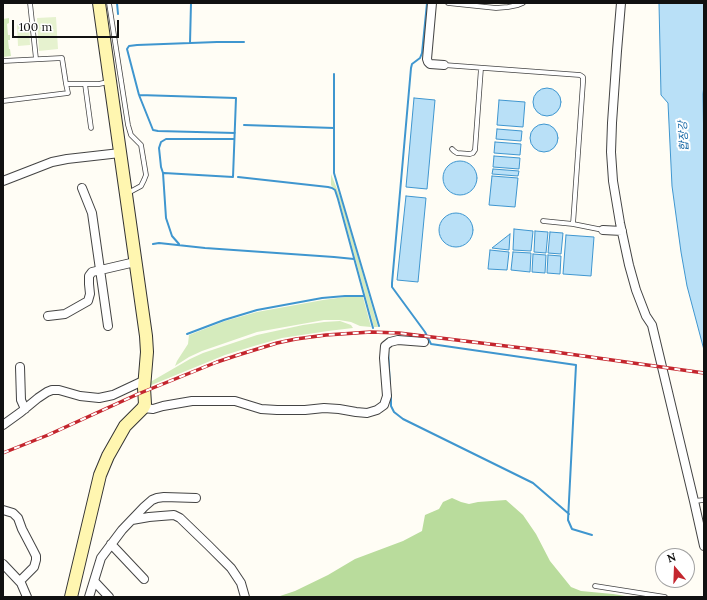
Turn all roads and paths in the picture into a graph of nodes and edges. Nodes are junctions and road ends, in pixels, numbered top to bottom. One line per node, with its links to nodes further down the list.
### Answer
1 (30, 3): 8 (lane)
2 (99, 3): 12 (street)
3 (109, 3): 21 (lane)
4 (432, 3): 10 (street)
5 (448, 3): 6 (lane)
6 (523, 3)
7 (621, 3): 25 (street)
8 (36, 59): 9 (lane); 13 (lane)
9 (3, 61)
10 (444, 65): 11 (lane)
11 (481, 68): 17 (lane); 23 (lane)
12 (110, 82): 14 (lane); 18 (street)
13 (66, 84): 14 (lane); 15 (lane)
14 (85, 84): 16 (lane)
15 (3, 100)
16 (91, 128)
17 (452, 149)
18 (120, 153): 19 (street); 21 (street)
19 (3, 180)
20 (82, 188): 27 (street)
21 (126, 194): 26 (street)
22 (543, 221): 23 (lane)
23 (573, 224): 24 (lane)
24 (603, 230): 25 (street)
25 (622, 231): 38 (street)
26 (135, 262): 27 (street); 32 (street)
27 (100, 270): 28 (street); 29 (street)
28 (48, 316)
29 (108, 326)
30 (424, 342): 33 (street)
31 (20, 366): 34 (street)
32 (145, 380): 33 (street); 34 (street)
33 (143, 408): 49 (street)
34 (25, 409): 35 (street)
35 (3, 425)
36 (196, 498): 40 (street)
37 (704, 500): 38 (lane)
38 (694, 501): 42 (street)
39 (3, 510): 46 (street)
40 (131, 520): 41 (street); 52 (street)
41 (111, 544): 44 (street); 45 (street)
42 (704, 546)
43 (3, 564): 46 (street)
44 (144, 579)
45 (94, 580): 50 (street); 51 (street)
46 (20, 581): 48 (street)
47 (595, 586): 53 (lane)
48 (28, 597)
49 (71, 597)
50 (89, 597)
51 (109, 597)
52 (246, 597)
53 (665, 597)

